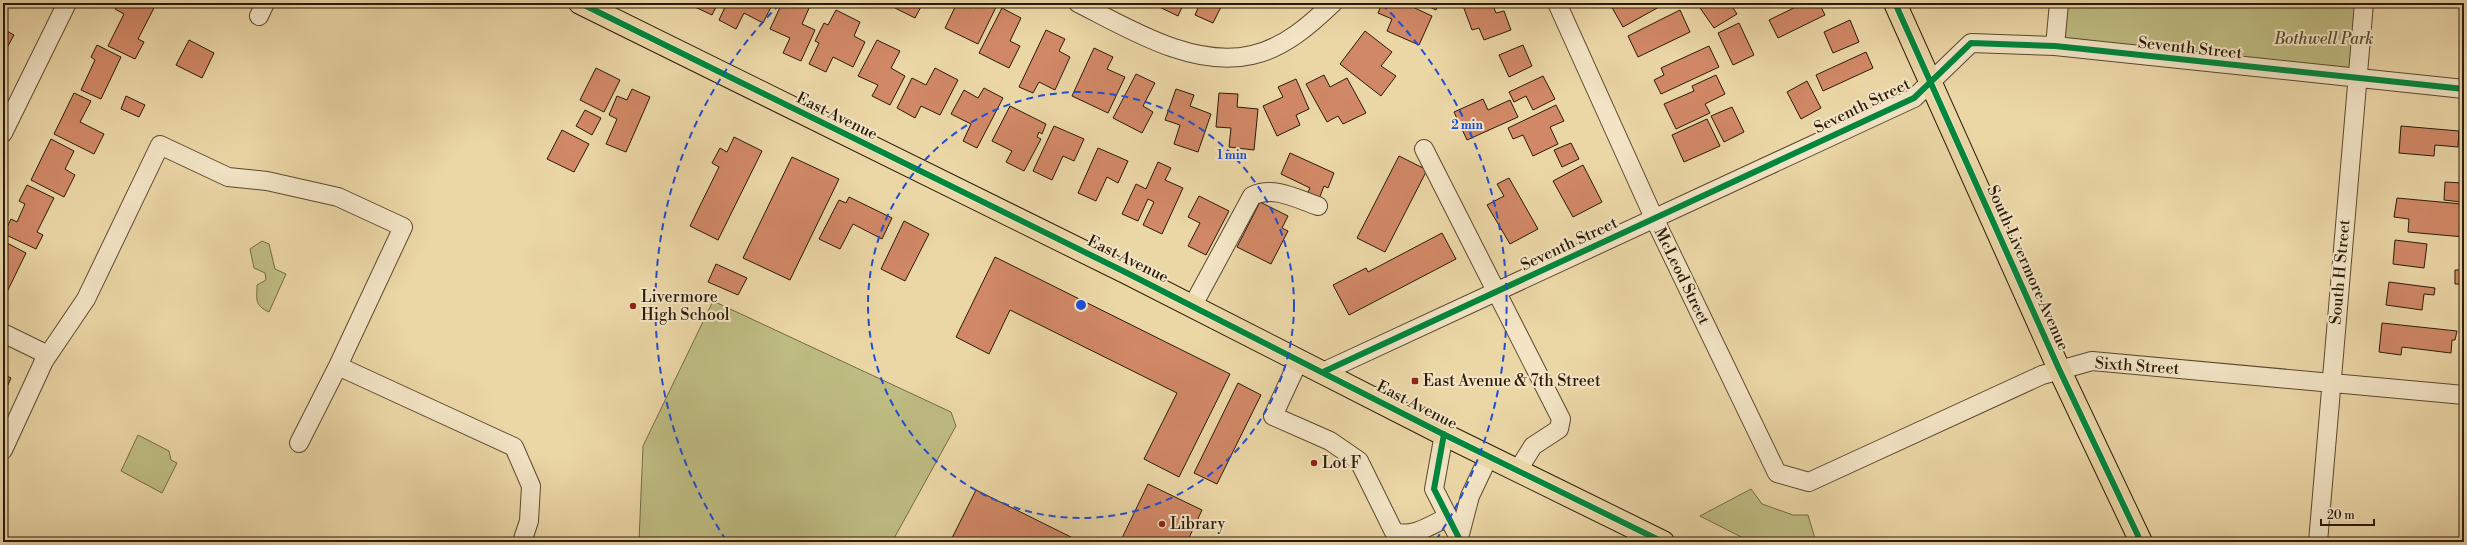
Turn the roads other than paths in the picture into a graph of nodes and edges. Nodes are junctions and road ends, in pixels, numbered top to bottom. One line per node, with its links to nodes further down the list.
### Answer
1 (580, 3): 18 (main road, East Avenue)
2 (1078, 3): 3 (street)
3 (1333, 3)
4 (1557, 3): 16 (street, McLeod Street)
5 (1895, 3): 11 (main road, South Livermore Avenue)
6 (2059, 3): 9 (street)
7 (2364, 3): 10 (street, South H Street)
8 (63, 4): 13 (street)
9 (2055, 46): 10 (street, Seventh Street); 11 (street, Seventh Street)
10 (2358, 79): 12 (street, Seventh Street); 25 (street, South H Street)
11 (1931, 81): 16 (street, Seventh Street); 23 (main road, South Livermore Avenue)
12 (2464, 89)
13 (3, 133)
14 (1424, 149): 17 (street)
15 (1318, 206): 18 (street)
16 (1654, 218): 17 (street, Seventh Street); 32 (street, McLeod Street)
17 (1496, 292): 24 (street, Seventh Street); 31 (street)
18 (1192, 305): 21 (main road, East Avenue)
19 (3, 333): 20 (street)
20 (48, 354): 22 (street); 29 (street)
21 (1299, 360): 24 (main road, East Avenue); 33 (street)
22 (338, 366): 28 (street); 35 (street)
23 (2059, 369): 25 (street, Sixth Street); 32 (street, Sixth Street); 37 (main road, South Livermore Avenue)
24 (1323, 372): 27 (main road, East Avenue)
25 (2330, 383): 26 (street, Sixth Street); 38 (street, South H Street)
26 (2464, 395)
27 (1444, 434): 30 (main road, East Avenue); 33 (street)
28 (299, 443)
29 (3, 450)
30 (1488, 456): 31 (main road, East Avenue); 34 (street)
31 (1518, 470): 36 (main road, East Avenue)
32 (1809, 482)
33 (1448, 517): 34 (street)
34 (1460, 540)
35 (522, 542)
36 (1663, 542)
37 (2141, 542)
38 (2318, 542)

